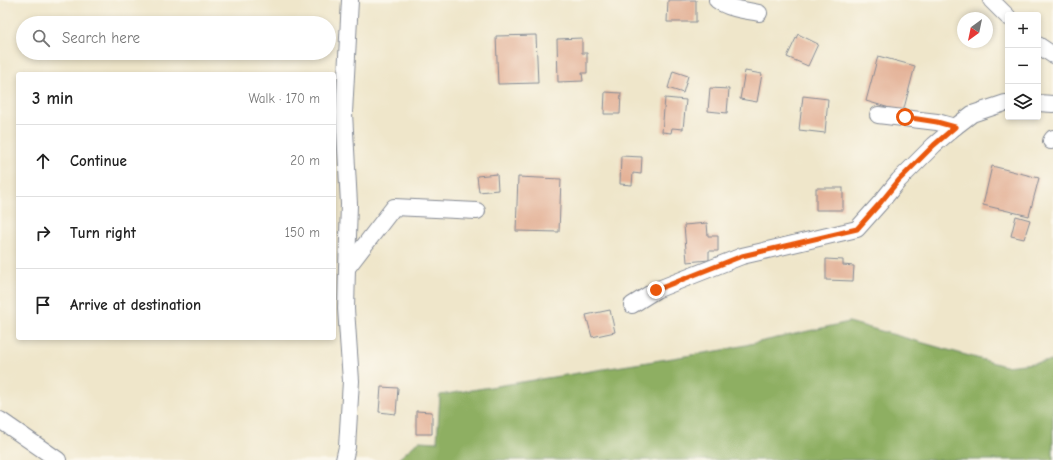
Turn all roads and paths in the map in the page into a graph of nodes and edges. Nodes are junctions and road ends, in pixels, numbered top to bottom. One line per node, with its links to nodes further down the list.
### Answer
1 (350, 0): 14 (street)
2 (717, 0): 4 (street)
3 (991, 0): 5 (street)
4 (759, 13)
5 (1005, 14)
6 (1041, 47): 7 (street)
7 (1053, 55)
8 (1005, 103): 12 (street)
9 (1041, 103): 10 (street)
10 (1053, 104)
11 (878, 115): 12 (street)
12 (955, 127): 15 (street)
13 (477, 211): 14 (street)
14 (347, 268): 18 (street)
15 (632, 305)
16 (0, 420): 17 (street)
17 (58, 460)
18 (344, 460)

